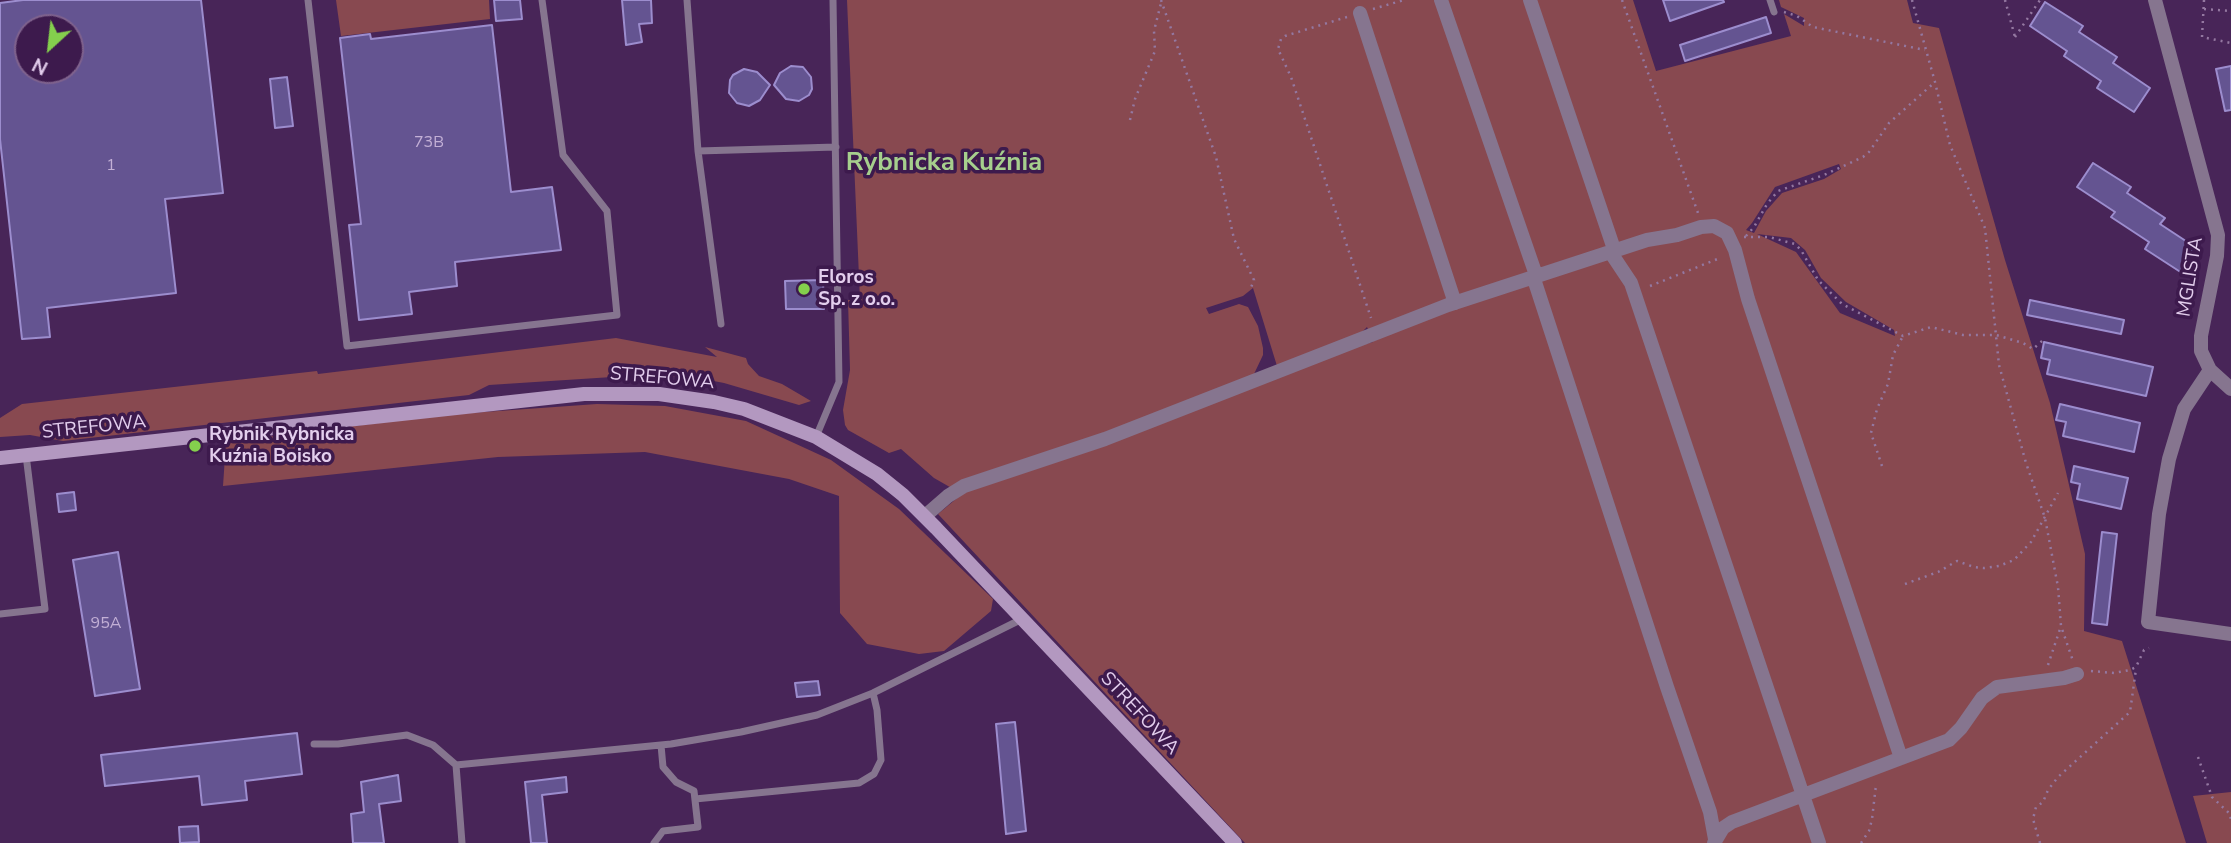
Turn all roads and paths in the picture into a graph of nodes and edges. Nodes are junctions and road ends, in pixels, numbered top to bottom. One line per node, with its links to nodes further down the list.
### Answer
1 (308, 0): 2 (lane)
2 (542, 0)
3 (687, 0): 25 (lane)
4 (833, 0): 24 (lane)
5 (1404, 0): 19 (path)
6 (1441, 0): 30 (street)
7 (1530, 0): 29 (street)
8 (1622, 0): 26 (path)
9 (1770, 0): 17 (lane)
10 (1912, 0): 21 (path)
11 (2005, 0): 12 (path)
12 (2040, 0)
13 (2155, 0): 39 (street, MGLISTA)
14 (2204, 0): 16 (path)
15 (1161, 1): 23 (path); 32 (path)
16 (2204, 9): 18 (path); 20 (path)
17 (1774, 11): 21 (path)
18 (2231, 11)
19 (1360, 13): 33 (street); 35 (path)
20 (2231, 43)
21 (1926, 50): 22 (path)
22 (1935, 82): 28 (path); 36 (path)
23 (1130, 120)
24 (835, 147): 25 (lane); 41 (lane)
25 (698, 151): 34 (lane)
26 (1701, 227): 28 (street); 29 (street)
27 (1751, 237): 37 (path)
28 (1735, 250): 31 (path); 61 (street)
29 (1613, 253): 30 (street); 63 (street)
30 (1535, 276): 33 (street); 66 (street)
31 (1650, 286)
32 (1250, 290)
33 (1455, 303): 35 (street)
34 (721, 324)
35 (1374, 335): 46 (street)
36 (1996, 335): 37 (path); 38 (path); 47 (path)
37 (1903, 336): 44 (path)
38 (2042, 341)
39 (2210, 370): 40 (street); 52 (street)
40 (2231, 389)
41 (816, 437): 42 (street, STREFOWA); 46 (street, STREFOWA)
42 (26, 455): 43 (street, STREFOWA); 49 (lane)
43 (0, 458)
44 (1882, 466)
45 (2058, 493): 47 (path)
46 (925, 516): 50 (street, STREFOWA)
47 (2045, 518): 48 (path); 51 (path)
48 (1905, 584)
49 (0, 614)
50 (1022, 619): 57 (lane); 69 (street, STREFOWA)
51 (2061, 626): 55 (path); 56 (path)
52 (2231, 634)
53 (2149, 648): 54 (path)
54 (2136, 667): 55 (path); 72 (path)
55 (2077, 674): 56 (street)
56 (2043, 681): 61 (street)
57 (873, 693): 59 (lane); 64 (lane)
58 (314, 744): 62 (lane)
59 (661, 745): 62 (lane); 64 (lane)
60 (2198, 757): 65 (path)
61 (1898, 759): 63 (street); 71 (path)
62 (456, 765): 67 (lane)
63 (1802, 794): 66 (street); 70 (street)
64 (695, 799): 68 (lane)
65 (2231, 820)
66 (1715, 841)
67 (462, 843)
68 (654, 843)
69 (1235, 843)
70 (1819, 843)
71 (1861, 843)
72 (2040, 843)

